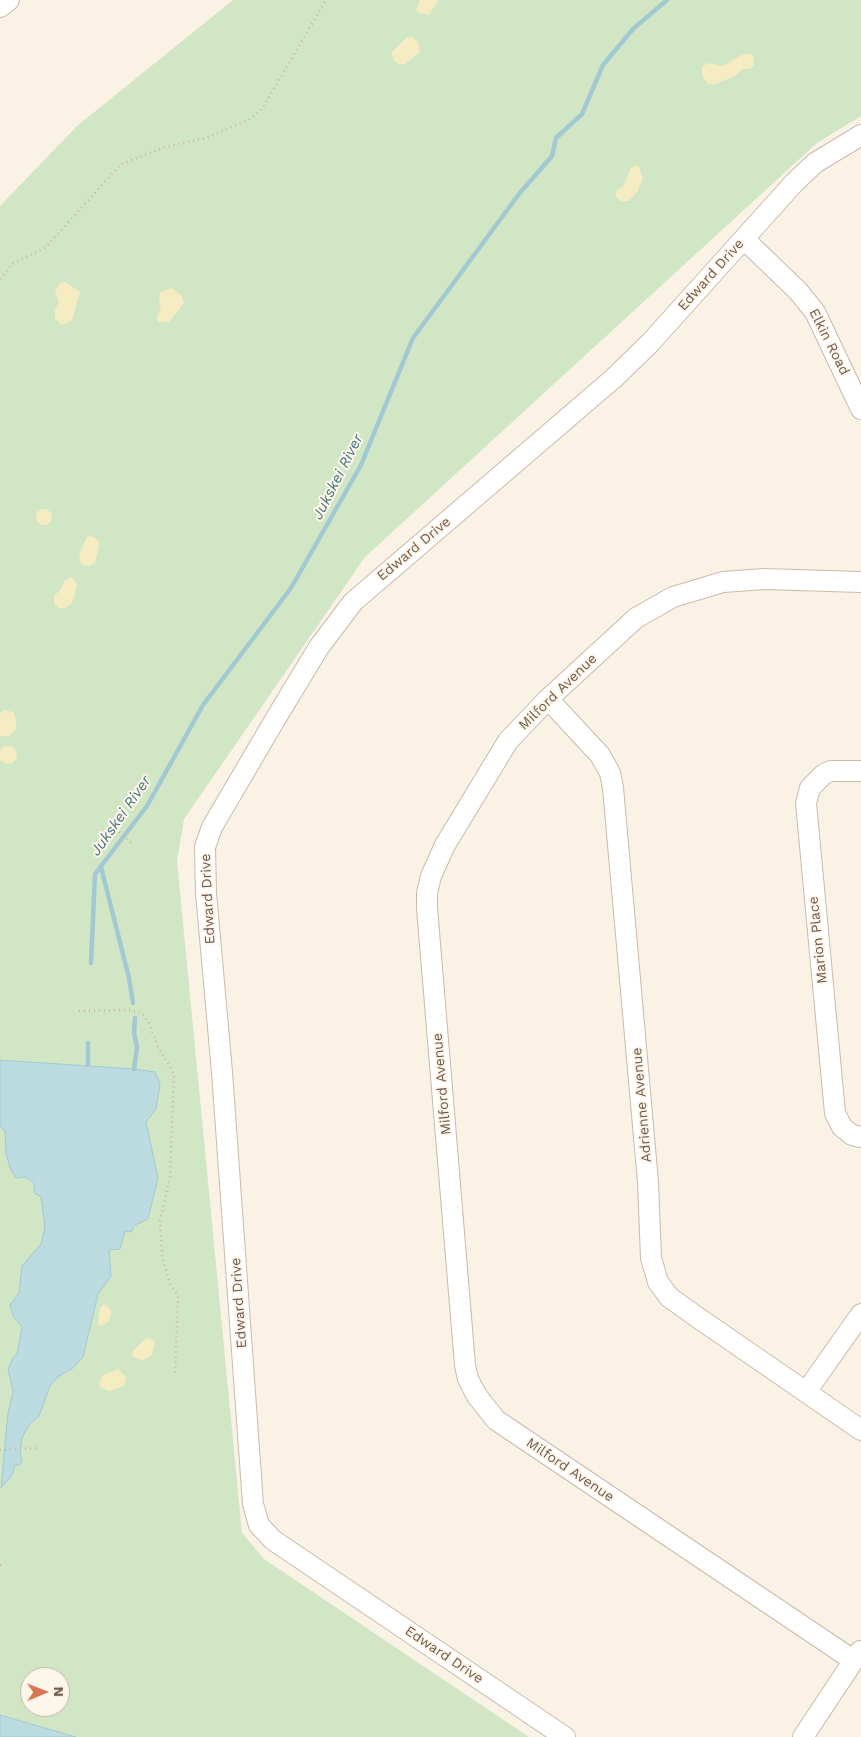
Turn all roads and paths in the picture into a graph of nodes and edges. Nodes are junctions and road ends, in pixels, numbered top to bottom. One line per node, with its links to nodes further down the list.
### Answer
1 (8, 0): 3 (street)
2 (326, 0): 6 (path)
3 (0, 7)
4 (861, 135): 5 (street, Edward Drive)
5 (744, 239): 7 (street, Elkin Road); 22 (street, Edward Drive)
6 (0, 279)
7 (861, 409)
8 (861, 582): 9 (street, Milford Avenue)
9 (548, 699): 17 (street, Adrienne Avenue); 21 (street, Milford Avenue)
10 (861, 771): 14 (street, Marion Place)
11 (112, 825): 12 (path)
12 (131, 844)
13 (79, 1011): 16 (path)
14 (861, 1137)
15 (861, 1314): 17 (street)
16 (175, 1373)
17 (806, 1392): 18 (street, Adrienne Avenue)
18 (861, 1430)
19 (39, 1448): 20 (path)
20 (0, 1450)
21 (857, 1654): 23 (street)
22 (565, 1737)
23 (804, 1737)

